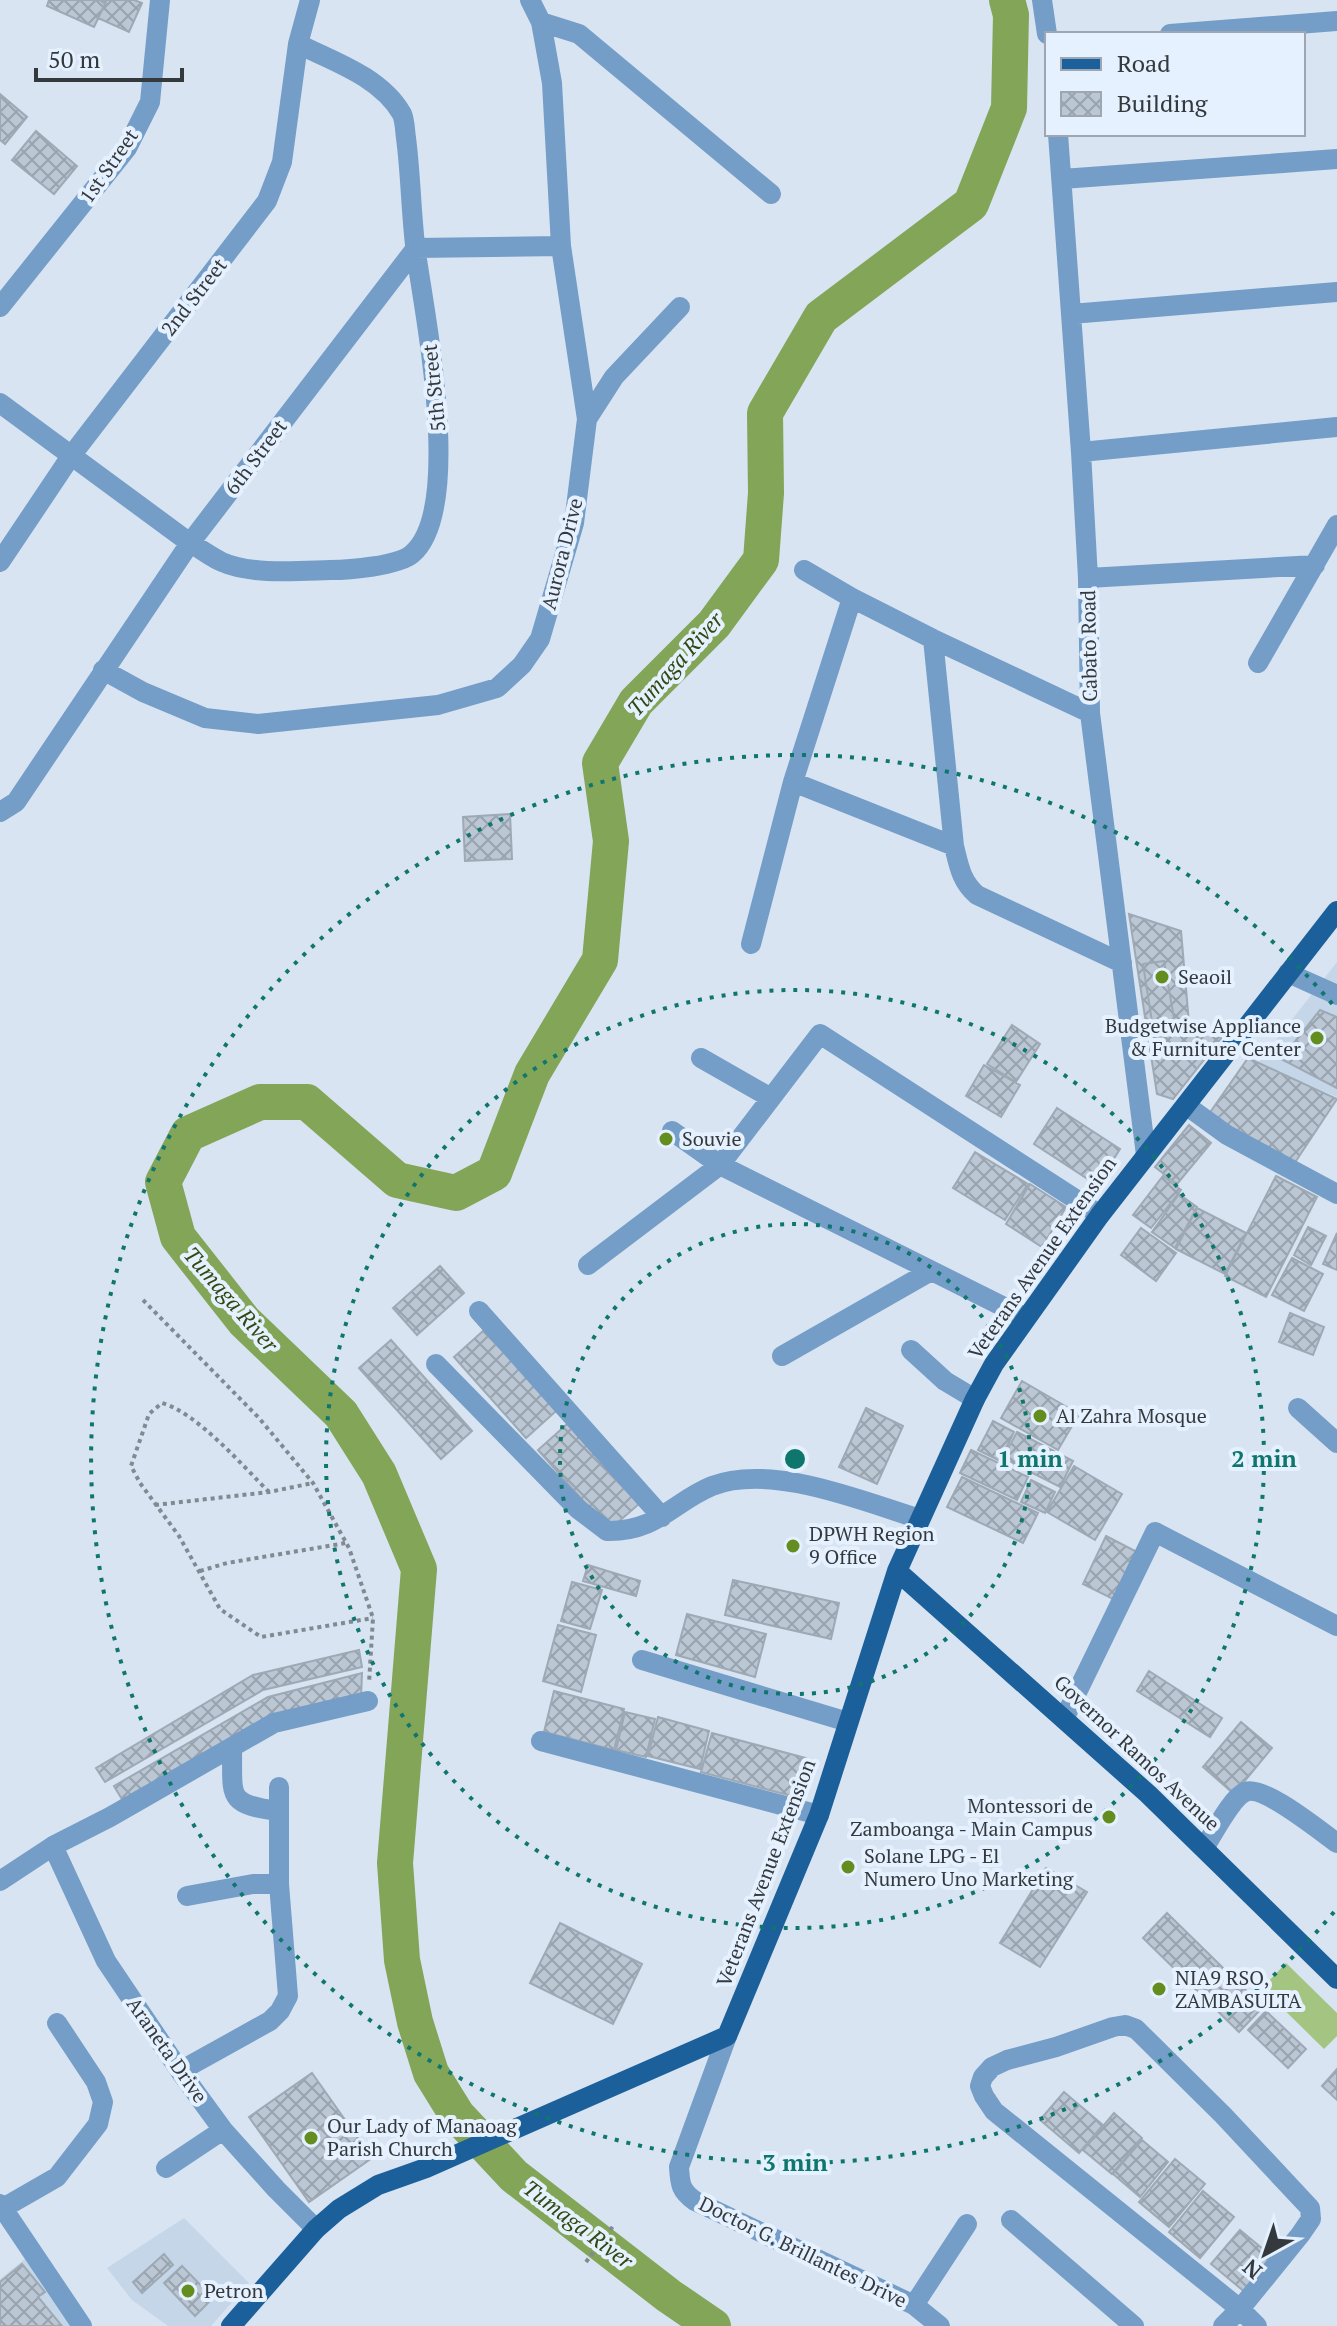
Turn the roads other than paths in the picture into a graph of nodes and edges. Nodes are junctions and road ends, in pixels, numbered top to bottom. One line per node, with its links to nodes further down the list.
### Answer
1 (160, 0): 17 (street, 1st Street)
2 (310, 0): 9 (street, 2nd Street)
3 (530, 0): 6 (street, Aurora Drive)
4 (1042, 0): 7 (street)
5 (1337, 21): 8 (street)
6 (541, 22): 13 (street); 14 (street, Aurora Drive)
7 (1047, 32)
8 (1196, 32)
9 (298, 44): 15 (street, 5th Street); 24 (street, 2nd Street)
10 (1058, 136): 12 (street, Cabato Road)
11 (1337, 159): 12 (street)
12 (1062, 179): 19 (street, Cabato Road)
13 (771, 194)
14 (561, 246): 15 (street); 21 (street, Aurora Drive)
15 (416, 248): 26 (street, 6th Street); 26 (street, 5th Street)
16 (1337, 292): 19 (street)
17 (0, 307)
18 (680, 307): 21 (street)
19 (1071, 314): 23 (street, Cabato Road)
20 (0, 403): 24 (street)
21 (587, 419): 34 (street, Aurora Drive)
22 (1337, 427): 23 (street)
23 (1081, 452): 30 (street, Cabato Road)
24 (71, 456): 26 (street); 27 (street, 2nd Street)
25 (1337, 525): 28 (street)
26 (190, 543): 34 (street, 6th Street)
27 (0, 562)
28 (1315, 565): 30 (street); 33 (street)
29 (804, 570): 31 (street)
30 (1088, 578): 35 (street, Cabato Road)
31 (852, 598): 32 (street); 36 (street)
32 (933, 639): 35 (street); 38 (street)
33 (1258, 663)
34 (103, 670): 37 (street, 6th Street)
35 (1090, 713): 41 (street, Cabato Road)
36 (793, 782): 38 (street); 40 (street)
37 (0, 812)
38 (954, 846): 41 (street)
39 (1337, 911): 42 (main road, Veterans Avenue Extension)
40 (751, 944)
41 (1122, 963): 48 (street, Cabato Road)
42 (1288, 973): 43 (street); 46 (main road, Veterans Avenue Extension)
43 (1337, 995)
44 (701, 1058): 45 (street)
45 (771, 1098): 49 (street); 51 (street)
46 (1187, 1106): 48 (main road, Veterans Avenue Extension); 50 (street)
47 (672, 1131): 49 (street)
48 (1146, 1155): 51 (main road, Veterans Avenue Extension)
49 (720, 1165): 52 (street); 53 (street)
50 (1337, 1194)
51 (1100, 1215): 55 (main road, Veterans Avenue Extension)
52 (588, 1265)
53 (931, 1271): 55 (street); 57 (street)
54 (479, 1311): 62 (street)
55 (1026, 1318): 59 (main road, Veterans Avenue Extension)
56 (911, 1350): 59 (street)
57 (782, 1356)
58 (436, 1364): 62 (street)
59 (975, 1399): 63 (main road, Veterans Avenue Extension)
60 (1298, 1408): 61 (street)
61 (1337, 1443)
62 (662, 1517): 63 (street)
63 (920, 1519): 64 (main road, Veterans Avenue Extension)
64 (897, 1571): 68 (main road, Governor Ramos Avenue); 69 (main road, Veterans Avenue Extension)
65 (1337, 1626): 68 (street)
66 (642, 1660): 69 (street)
67 (368, 1701): 71 (street)
68 (1065, 1717): 77 (main road, Governor Ramos Avenue)
69 (848, 1722): 74 (main road, Veterans Avenue Extension)
70 (541, 1741): 74 (street)
71 (232, 1748): 73 (street); 76 (street)
72 (279, 1787): 73 (street)
73 (278, 1811): 79 (street)
74 (819, 1815): 83 (main road, Veterans Avenue Extension)
75 (1337, 1843): 77 (street)
76 (53, 1846): 78 (street); 84 (street, Araneta Drive)
77 (1204, 1848): 81 (main road, Governor Ramos Avenue)
78 (0, 1881)
79 (279, 1884): 80 (street); 84 (street)
80 (187, 1896)
81 (1337, 1979)
82 (57, 2023): 87 (street)
83 (727, 2036): 90 (main road); 91 (street, Doctor G. Brillantes Drive)
84 (180, 2071): 85 (street, Araneta Drive)
85 (223, 2130): 86 (street); 90 (street, Araneta Drive)
86 (166, 2168)
87 (1, 2206): 94 (street)
88 (1011, 2220): 96 (street)
89 (967, 2224): 91 (street)
90 (316, 2229): 93 (main road)
91 (914, 2305): 95 (street, Doctor G. Brillantes Drive)
92 (1240, 2309): 92 (street); 97 (street); 98 (street)
93 (234, 2325)
94 (82, 2326)
95 (940, 2326)
96 (1134, 2326)
97 (1223, 2326)
98 (1257, 2326)

